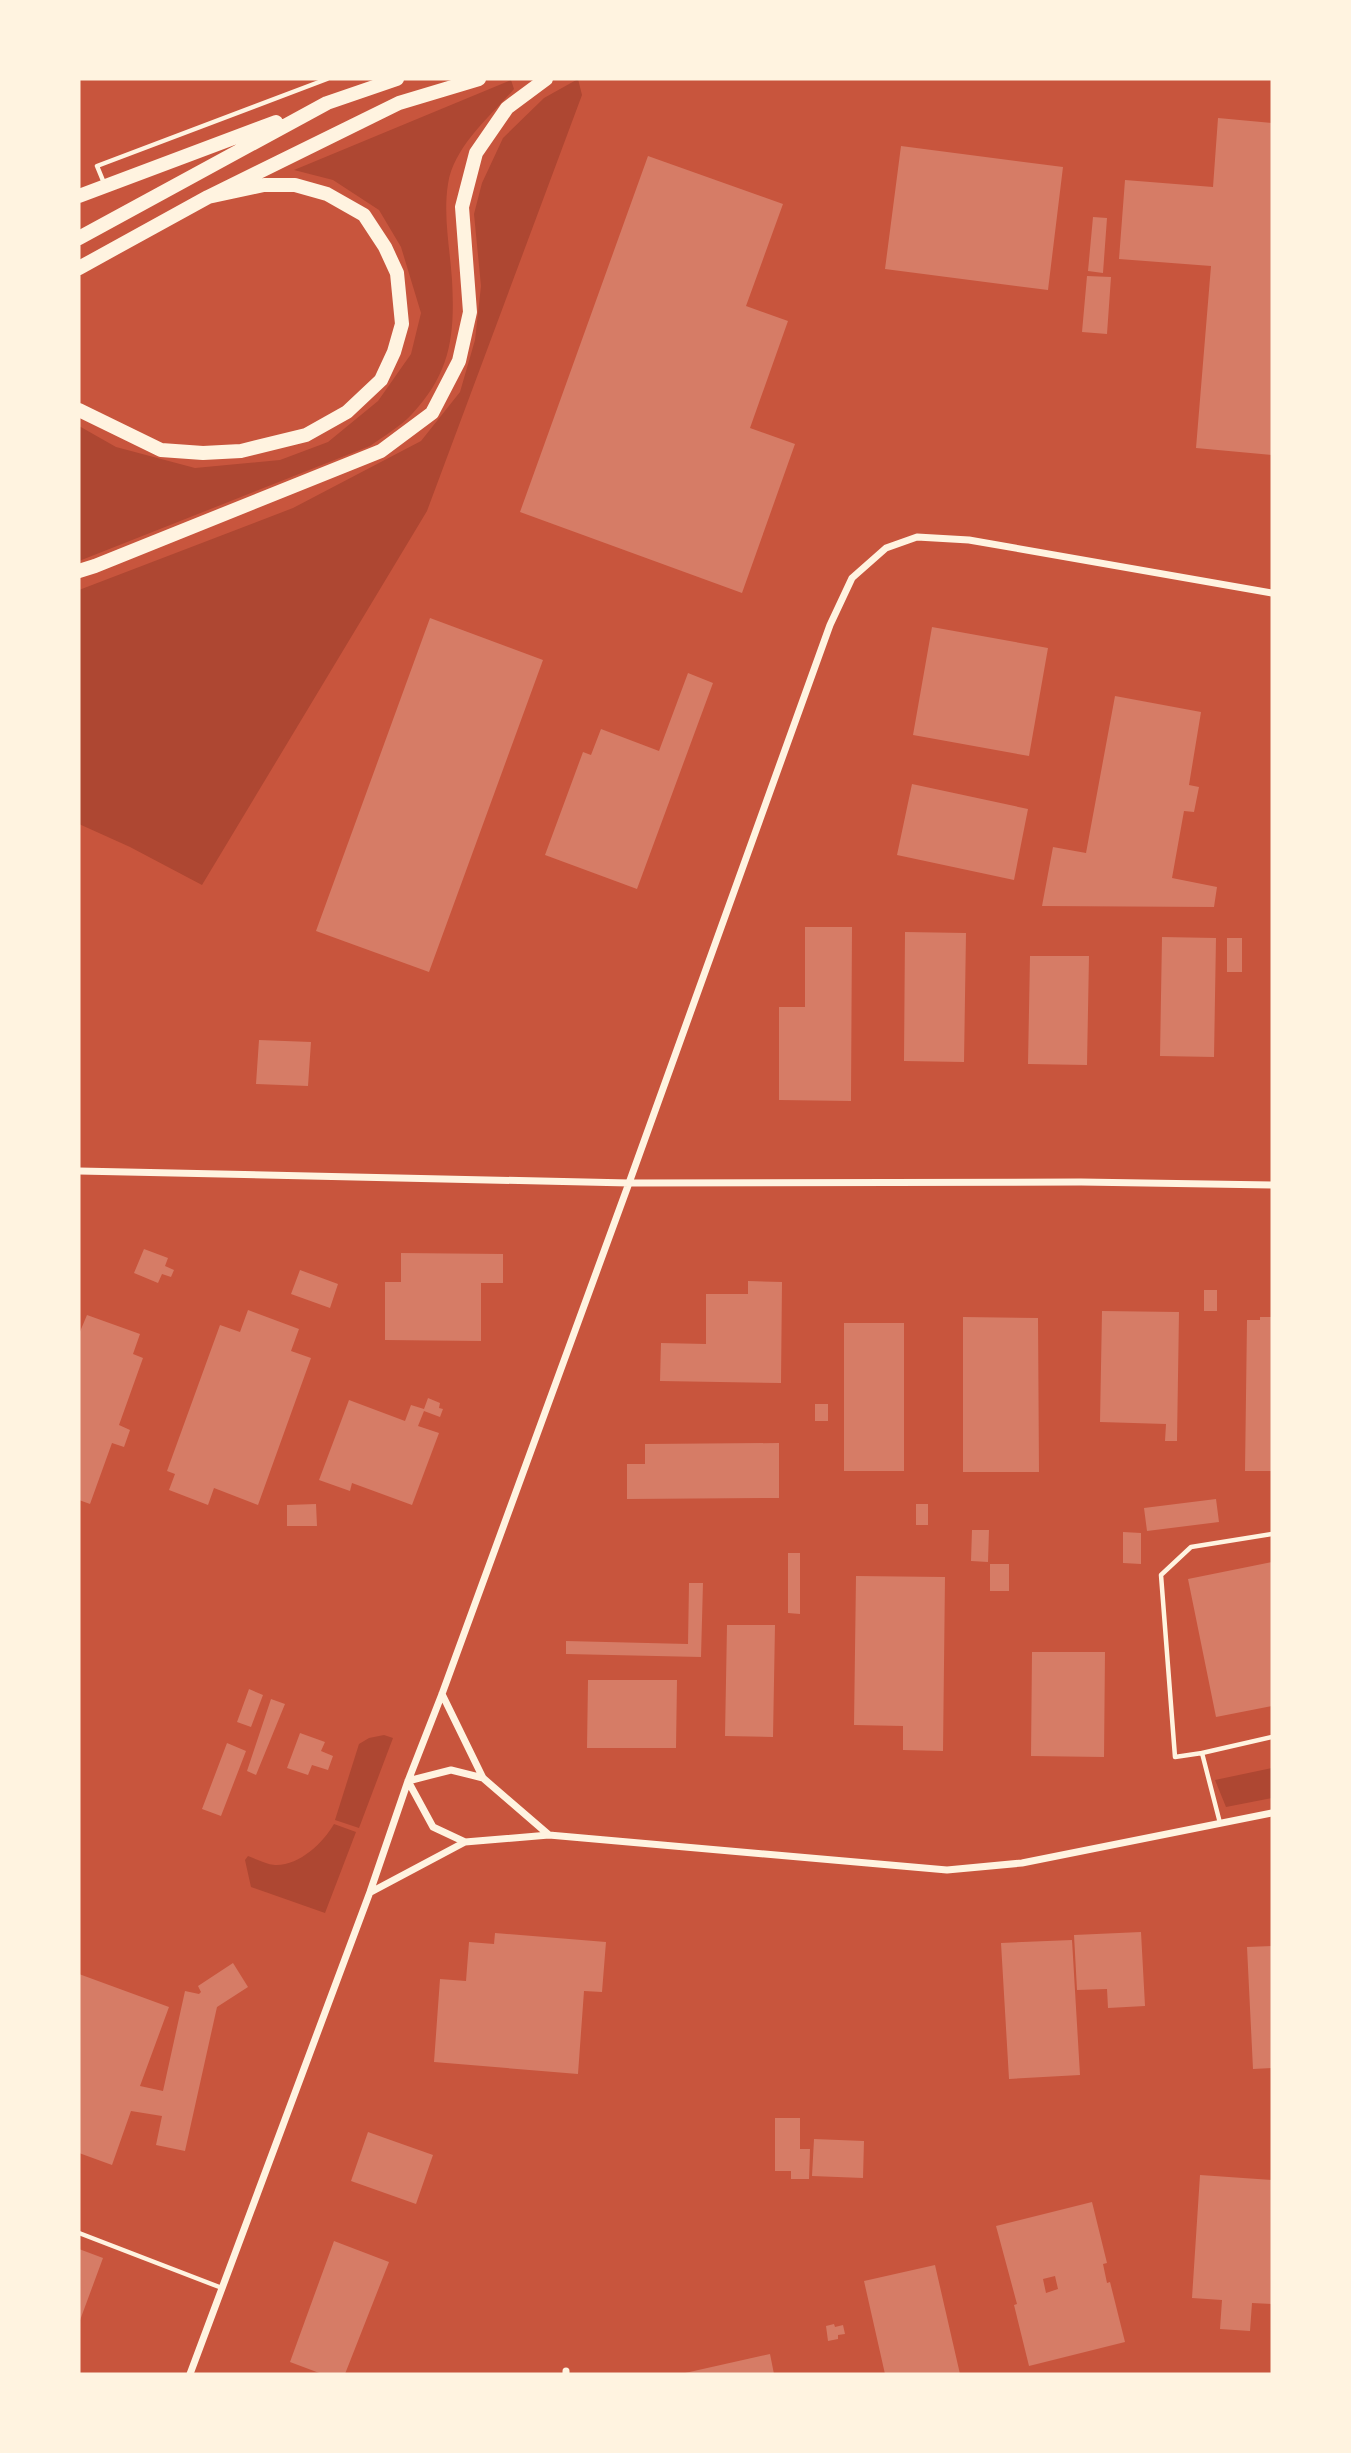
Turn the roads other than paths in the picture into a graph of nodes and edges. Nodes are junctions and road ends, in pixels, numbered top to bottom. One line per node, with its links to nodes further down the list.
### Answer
1 (327, 79): 6 (lane)
2 (397, 79): 5 (highway)
3 (479, 79): 8 (highway)
4 (546, 79): 12 (highway)
5 (327, 103): 6 (highway); 9 (highway)
6 (106, 186): 7 (highway)
7 (79, 196)
8 (208, 197): 10 (highway); 11 (highway)
9 (79, 238)
10 (79, 268)
11 (79, 410)
12 (79, 571)
13 (1272, 593): 15 (street)
14 (79, 1171): 15 (street)
15 (629, 1183): 16 (street); 18 (street)
16 (1272, 1185)
17 (1272, 1534): 20 (lane)
18 (442, 1694): 21 (street); 22 (street)
19 (1272, 1737): 20 (lane)
20 (1202, 1754): 24 (lane)
21 (483, 1778): 22 (street); 25 (street)
22 (408, 1781): 26 (street); 27 (street)
23 (1272, 1813): 24 (street)
24 (1220, 1824): 25 (street)
25 (549, 1835): 26 (street)
26 (465, 1842): 27 (street)
27 (370, 1892): 29 (street)
28 (79, 2233): 29 (lane)
29 (223, 2289): 30 (street)
30 (190, 2374)

